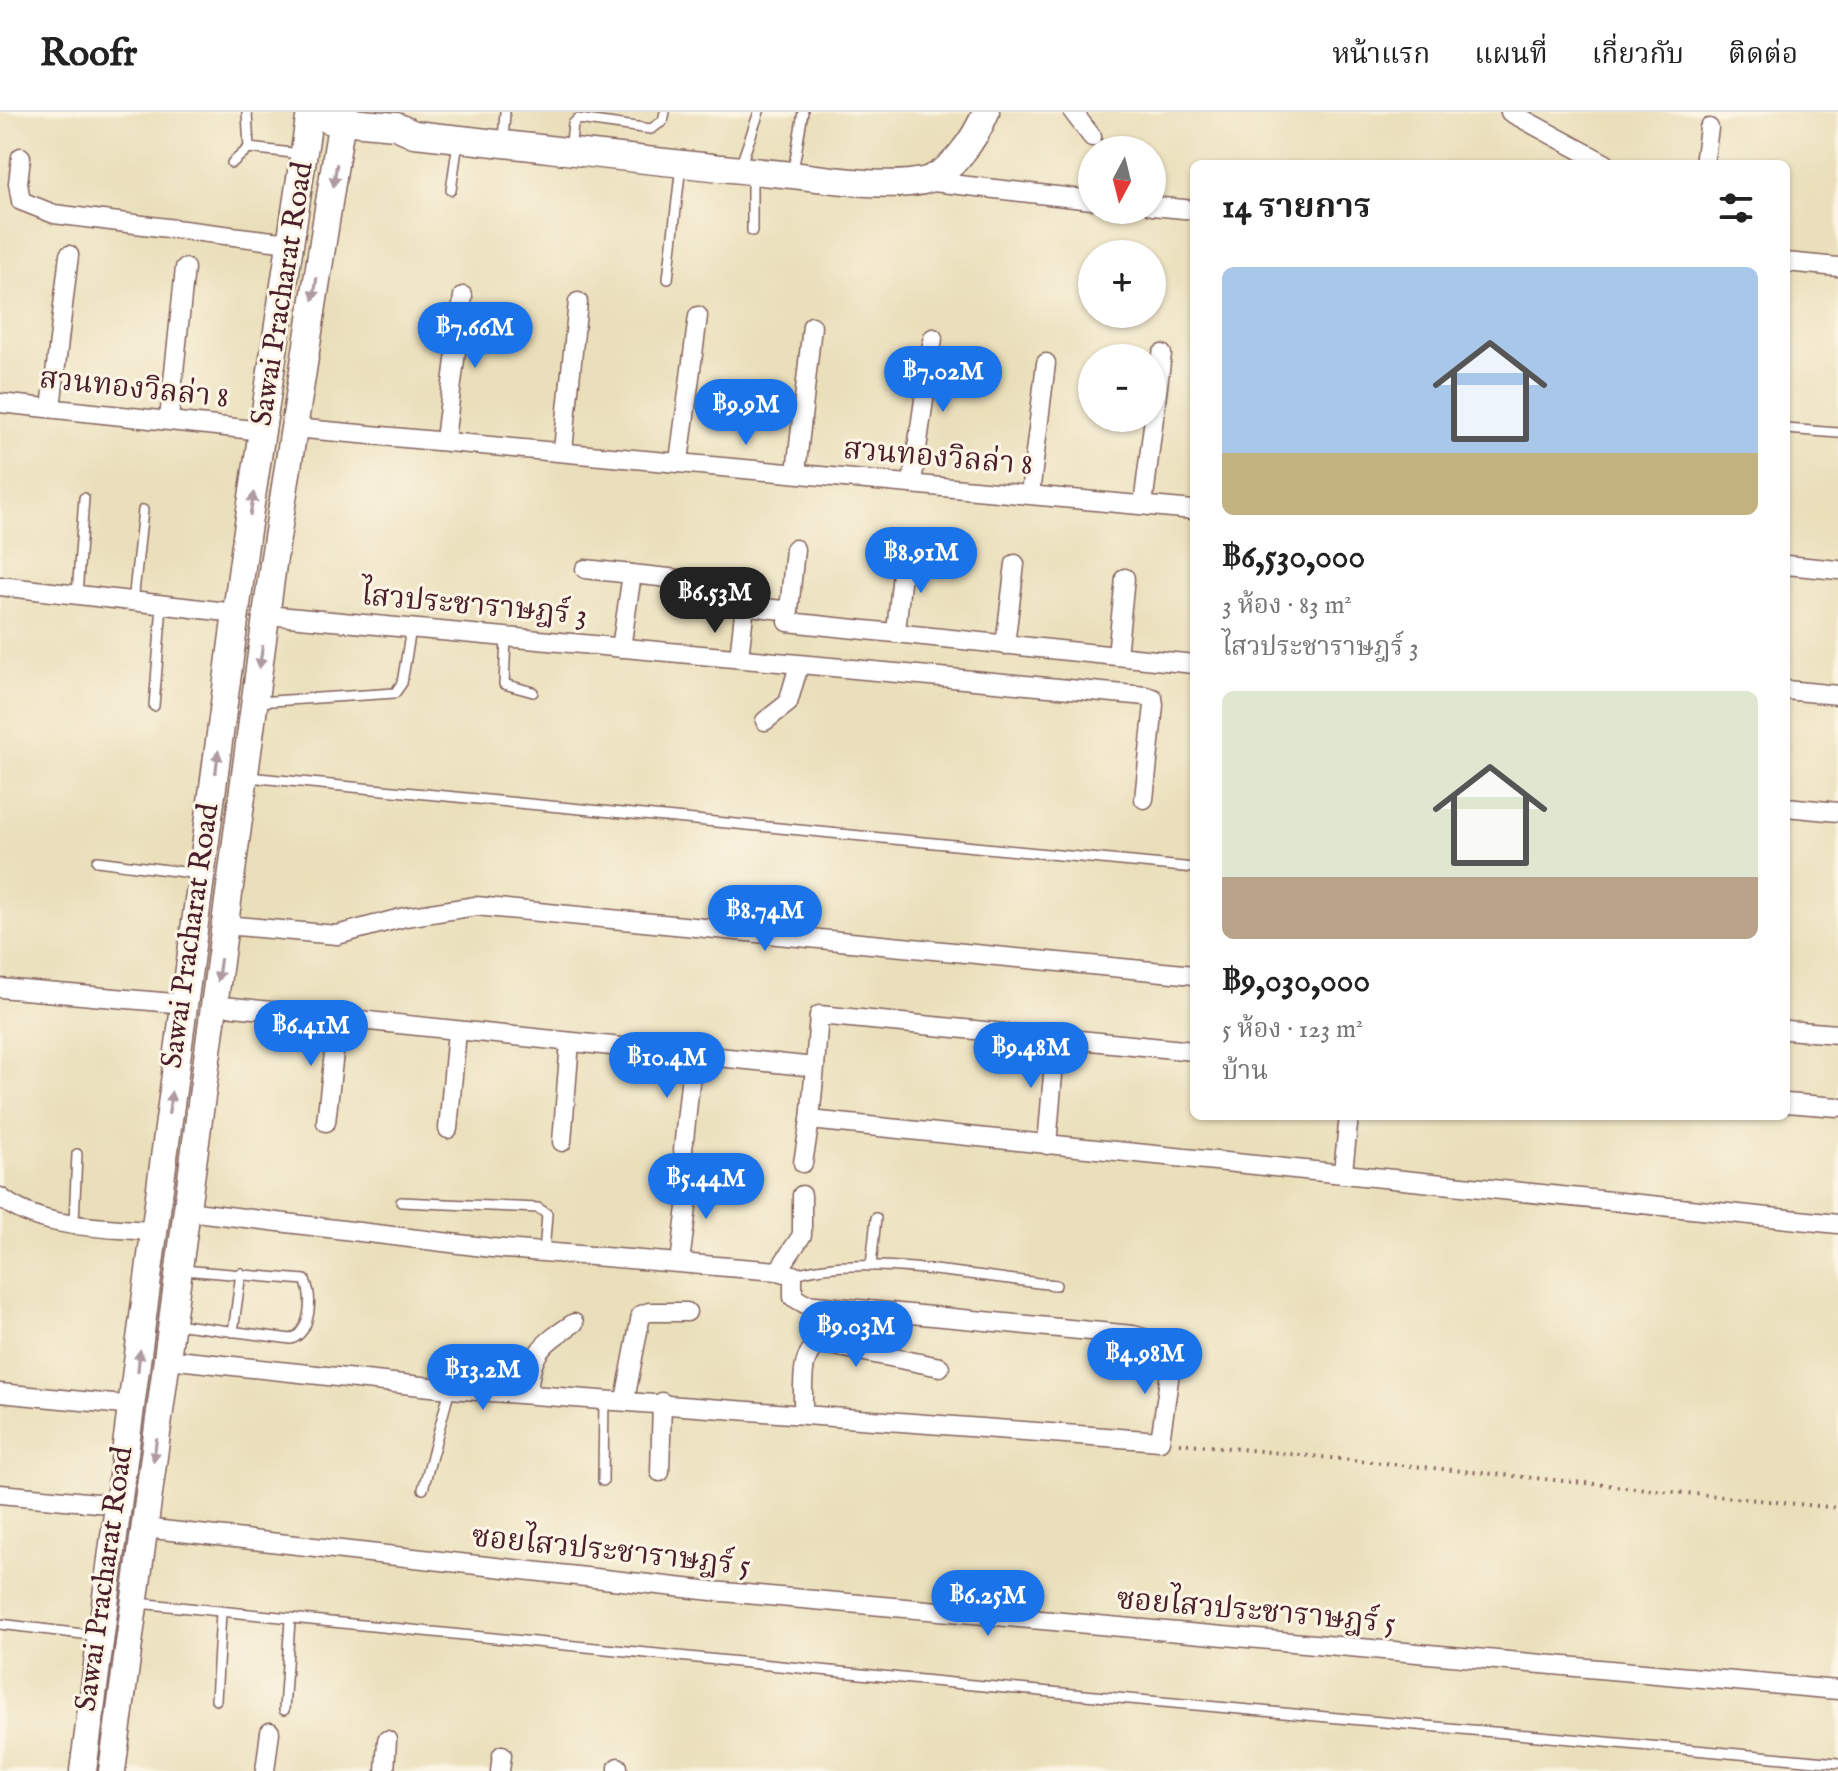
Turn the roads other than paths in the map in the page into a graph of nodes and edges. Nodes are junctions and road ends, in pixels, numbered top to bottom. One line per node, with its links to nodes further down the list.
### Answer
1 (247, 112): 15 (lane)
2 (505, 112): 14 (lane)
3 (665, 112): 16 (lane)
4 (759, 112): 22 (lane)
5 (803, 112): 23 (lane)
6 (986, 112): 24 (main road)
7 (1073, 112): 12 (street)
8 (1510, 112): 18 (street)
9 (342, 124): 11 (main road); 13 (main road); 30 (main road, Sawai Pracharat Road, one-way to 30)
10 (1709, 128): 19 (street)
11 (308, 130): 15 (lane); 28 (main road, Sawai Pracharat Road)
12 (1091, 136)
13 (458, 139): 14 (main road); 25 (lane)
14 (502, 144): 16 (main road)
15 (249, 148): 20 (lane)
16 (570, 152): 21 (main road)
17 (21, 157): 32 (street)
18 (1599, 160)
19 (1705, 160)
20 (232, 163)
21 (681, 165): 22 (main road); 37 (lane)
22 (745, 171): 23 (main road); 31 (lane)
23 (793, 175): 24 (main road)
24 (924, 181): 26 (street)
25 (451, 190)
26 (1078, 198)
27 (1166, 207): 29 (street)
28 (296, 208): 30 (main road); 32 (main road, Sawai Pracharat Road)
29 (1190, 210)
30 (329, 213): 47 (main road, Sawai Pracharat Road, one-way to 47)
31 (752, 231)
32 (289, 243): 49 (main road, Sawai Pracharat Road)
33 (69, 255): 45 (street)
34 (1790, 262): 35 (street)
35 (1838, 267)
36 (185, 268): 46 (street)
37 (668, 279)
38 (463, 296): 52 (street)
39 (578, 302): 53 (street)
40 (698, 316): 54 (street)
41 (812, 326): 55 (street)
42 (933, 338): 56 (street)
43 (1046, 363): 57 (street)
44 (0, 403): 45 (street, สวนทองวิลล่า 8)
45 (51, 408): 46 (street, สวนทองวิลล่า 8)
46 (169, 419): 49 (street, สวนทองวิลล่า 8)
47 (294, 428): 52 (street, สวนทองวิลล่า 8); 77 (main road, Sawai Pracharat Road)
48 (1790, 429): 51 (lane)
49 (263, 431): 76 (main road, Sawai Pracharat Road, one-way to 49)
50 (1152, 432): 59 (street)
51 (1838, 433)
52 (445, 439): 53 (street, สวนทองวิลล่า 8)
53 (563, 450): 54 (street, สวนทองวิลล่า 8)
54 (679, 461): 55 (street, สวนทองวิลล่า 8)
55 (796, 473): 56 (street, สวนทองวิลล่า 8)
56 (912, 483): 57 (street, สวนทองวิลล่า 8)
57 (1030, 494): 59 (street, สวนทองวิลล่า 8)
58 (84, 498): 72 (lane)
59 (1143, 505): 61 (street, สวนทองวิลล่า 8)
60 (143, 510): 73 (lane)
61 (1190, 510)
62 (795, 549): 75 (street)
63 (904, 553): 79 (street)
64 (1015, 564): 81 (street)
65 (1790, 565): 67 (street)
66 (585, 569): 68 (street)
67 (1838, 570)
68 (632, 574): 70 (street); 82 (street)
69 (1125, 578): 83 (street)
70 (687, 580)
71 (0, 586): 72 (street)
72 (77, 595): 73 (street)
73 (133, 602): 74 (street)
74 (162, 605): 76 (street); 91 (lane)
75 (789, 611): 79 (street); 84 (street)
76 (236, 613): 99 (main road, Sawai Pracharat Road, one-way to 76)
77 (267, 615): 78 (street, ไสวประชาราษฎร์ 3); 90 (main road, Sawai Pracharat Road, one-way to 90)
78 (411, 629): 80 (street, ไสวประชาราษฎร์ 3); 90 (lane)
79 (896, 632): 81 (street)
80 (506, 638): 82 (street, ไสวประชาราษฎร์ 3); 88 (lane)
81 (1005, 645): 83 (street)
82 (621, 648): 84 (street, ไสวประชาราษฎร์ 3)
83 (1117, 655): 85 (street)
84 (739, 658): 86 (street, ไสวประชาราษฎร์ 3)
85 (1190, 664)
86 (799, 665): 92 (street); 94 (street, ไสวประชาราษฎร์ 3)
87 (1790, 690): 89 (street)
88 (533, 692)
89 (1838, 695)
90 (255, 702): 93 (main road, Sawai Pracharat Road)
91 (154, 706)
92 (765, 721)
93 (245, 776): 98 (lane); 100 (main road, Sawai Pracharat Road)
94 (1144, 799)
95 (1790, 807): 96 (street)
96 (1838, 812)
97 (97, 861): 99 (lane)
98 (1190, 868)
99 (203, 874): 103 (main road, Sawai Pracharat Road)
100 (225, 925): 101 (street); 104 (main road, Sawai Pracharat Road, one-way to 104)
101 (1190, 975)
102 (0, 988): 103 (street)
103 (185, 1004): 134 (main road, Sawai Pracharat Road, one-way to 103)
104 (214, 1005): 105 (street); 130 (main road, Sawai Pracharat Road)
105 (338, 1018): 107 (street); 118 (street)
106 (1790, 1030): 108 (street)
107 (457, 1032): 110 (street); 119 (street)
108 (1838, 1034)
109 (1056, 1039): 111 (street); 113 (street); 121 (street)
110 (570, 1042): 112 (street); 120 (street)
111 (1190, 1051)
112 (693, 1055): 113 (street); 122 (street)
113 (815, 1067): 116 (street)
114 (1790, 1103): 115 (street)
115 (1838, 1107)
116 (810, 1120): 121 (street); 124 (street)
117 (1349, 1120): 125 (street)
118 (326, 1122)
119 (448, 1129)
120 (562, 1142)
121 (1047, 1145): 125 (street)
122 (683, 1150)
123 (77, 1154): 132 (lane)
124 (803, 1163)
125 (1343, 1171): 133 (street)
126 (691, 1176): 136 (street)
127 (802, 1195): 140 (street)
128 (0, 1197): 132 (street)
129 (401, 1202): 135 (lane)
130 (187, 1211): 135 (street); 138 (main road, Sawai Pracharat Road)
131 (876, 1218): 137 (lane)
132 (74, 1222): 134 (street)
133 (1838, 1224)
134 (156, 1232): 154 (main road, Sawai Pracharat Road, one-way to 134)
135 (544, 1253): 136 (street)
136 (680, 1262): 140 (street)
137 (871, 1266): 140 (lane); 141 (lane)
138 (179, 1270): 139 (lane); 144 (main road, Sawai Pracharat Road)
139 (241, 1273): 145 (lane); 145 (lane)
140 (785, 1273): 155 (street)
141 (1056, 1285)
142 (687, 1312): 152 (street)
143 (574, 1323): 150 (street)
144 (172, 1324): 145 (lane); 146 (main road, Sawai Pracharat Road)
145 (233, 1332)
146 (167, 1359): 148 (street); 161 (main road, Sawai Pracharat Road, one-way to 161)
147 (940, 1367): 155 (street)
148 (450, 1389): 150 (street); 158 (lane)
149 (0, 1393): 154 (street)
150 (528, 1393): 151 (street)
151 (604, 1398): 152 (street); 157 (lane)
152 (625, 1400): 153 (street)
153 (662, 1402): 155 (street); 156 (street)
154 (134, 1406): 160 (main road, Sawai Pracharat Road)
155 (803, 1413)
156 (660, 1472)
157 (603, 1481)
158 (423, 1489)
159 (0, 1494): 160 (street)
160 (119, 1505): 166 (main road, Sawai Pracharat Road)
161 (144, 1528): 162 (main road, Sawai Pracharat Road); 167 (street, ซอยไสวประชาราษฎร์ 5)
162 (134, 1609): 163 (lane); 166 (main road); 174 (main road, Sawai Pracharat Road)
163 (221, 1613): 164 (lane); 168 (lane)
164 (290, 1620): 169 (lane); 172 (lane)
165 (0, 1624): 166 (lane)
166 (103, 1625): 173 (main road, Sawai Pracharat Road)
167 (1838, 1690)
168 (216, 1700)
169 (284, 1710)
170 (270, 1732): 175 (street)
171 (387, 1740): 176 (street)
172 (1838, 1763)
173 (83, 1771)
174 (112, 1771)
175 (265, 1771)
176 (385, 1771)

